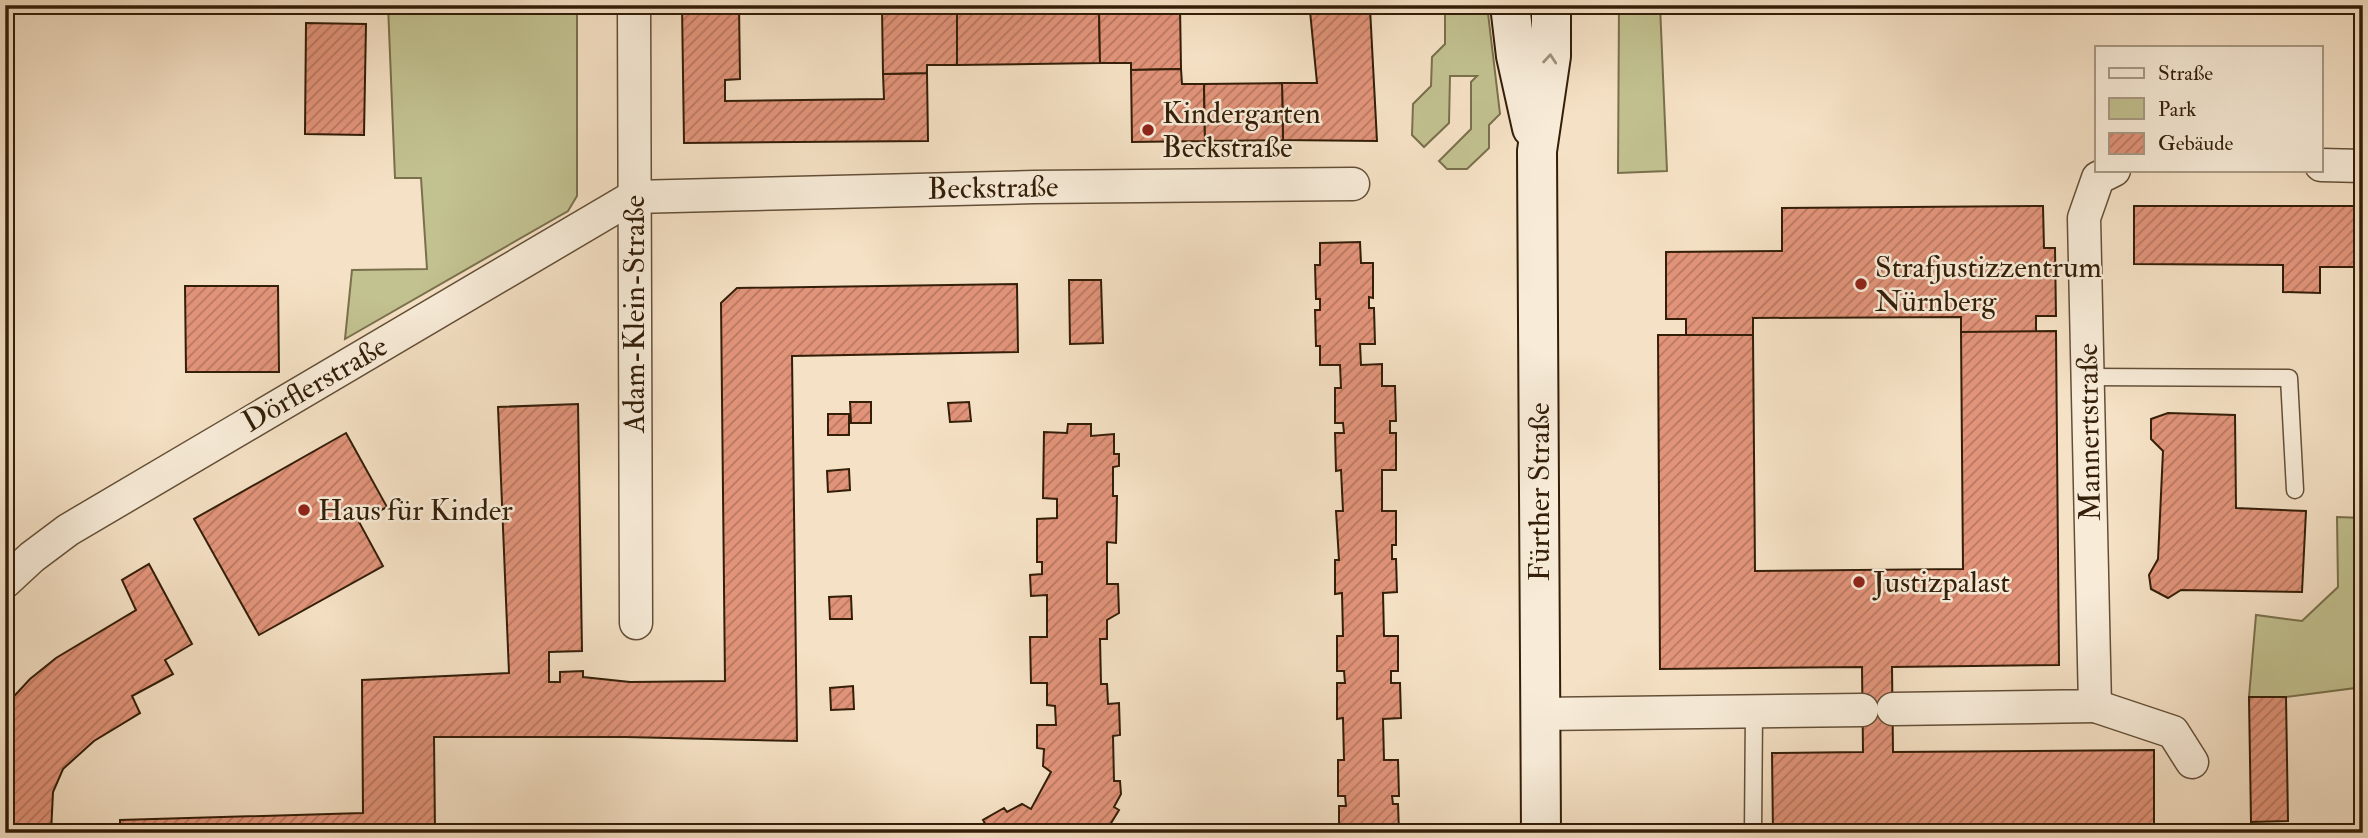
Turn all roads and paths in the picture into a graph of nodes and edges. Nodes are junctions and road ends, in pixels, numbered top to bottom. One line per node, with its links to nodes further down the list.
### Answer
1 (634, 5): 9 (street, Adam-Klein-Straße)
2 (1510, 5): 4 (main road, Fürther Straße)
3 (1551, 5): 4 (main road, Fürther Straße, one-way to 3)
4 (1537, 150): 18 (main road, Fürther Straße)
5 (2322, 165): 6 (street)
6 (2363, 166)
7 (2110, 172): 10 (street, Mannertstraße)
8 (1353, 184): 9 (street, Beckstraße)
9 (633, 197): 12 (street, Dörflerstraße); 13 (street, Adam-Klein-Straße)
10 (2088, 377): 11 (lane); 14 (street, Mannertstraße)
11 (2295, 490)
12 (5, 582)
13 (636, 623)
14 (2095, 706): 15 (street); 19 (street)
15 (1893, 709)
16 (1862, 710): 17 (street)
17 (1754, 711): 18 (street); 21 (lane)
18 (1540, 715): 20 (main road, Fürther Straße)
19 (2192, 762)
20 (1541, 833)
21 (1753, 833)

